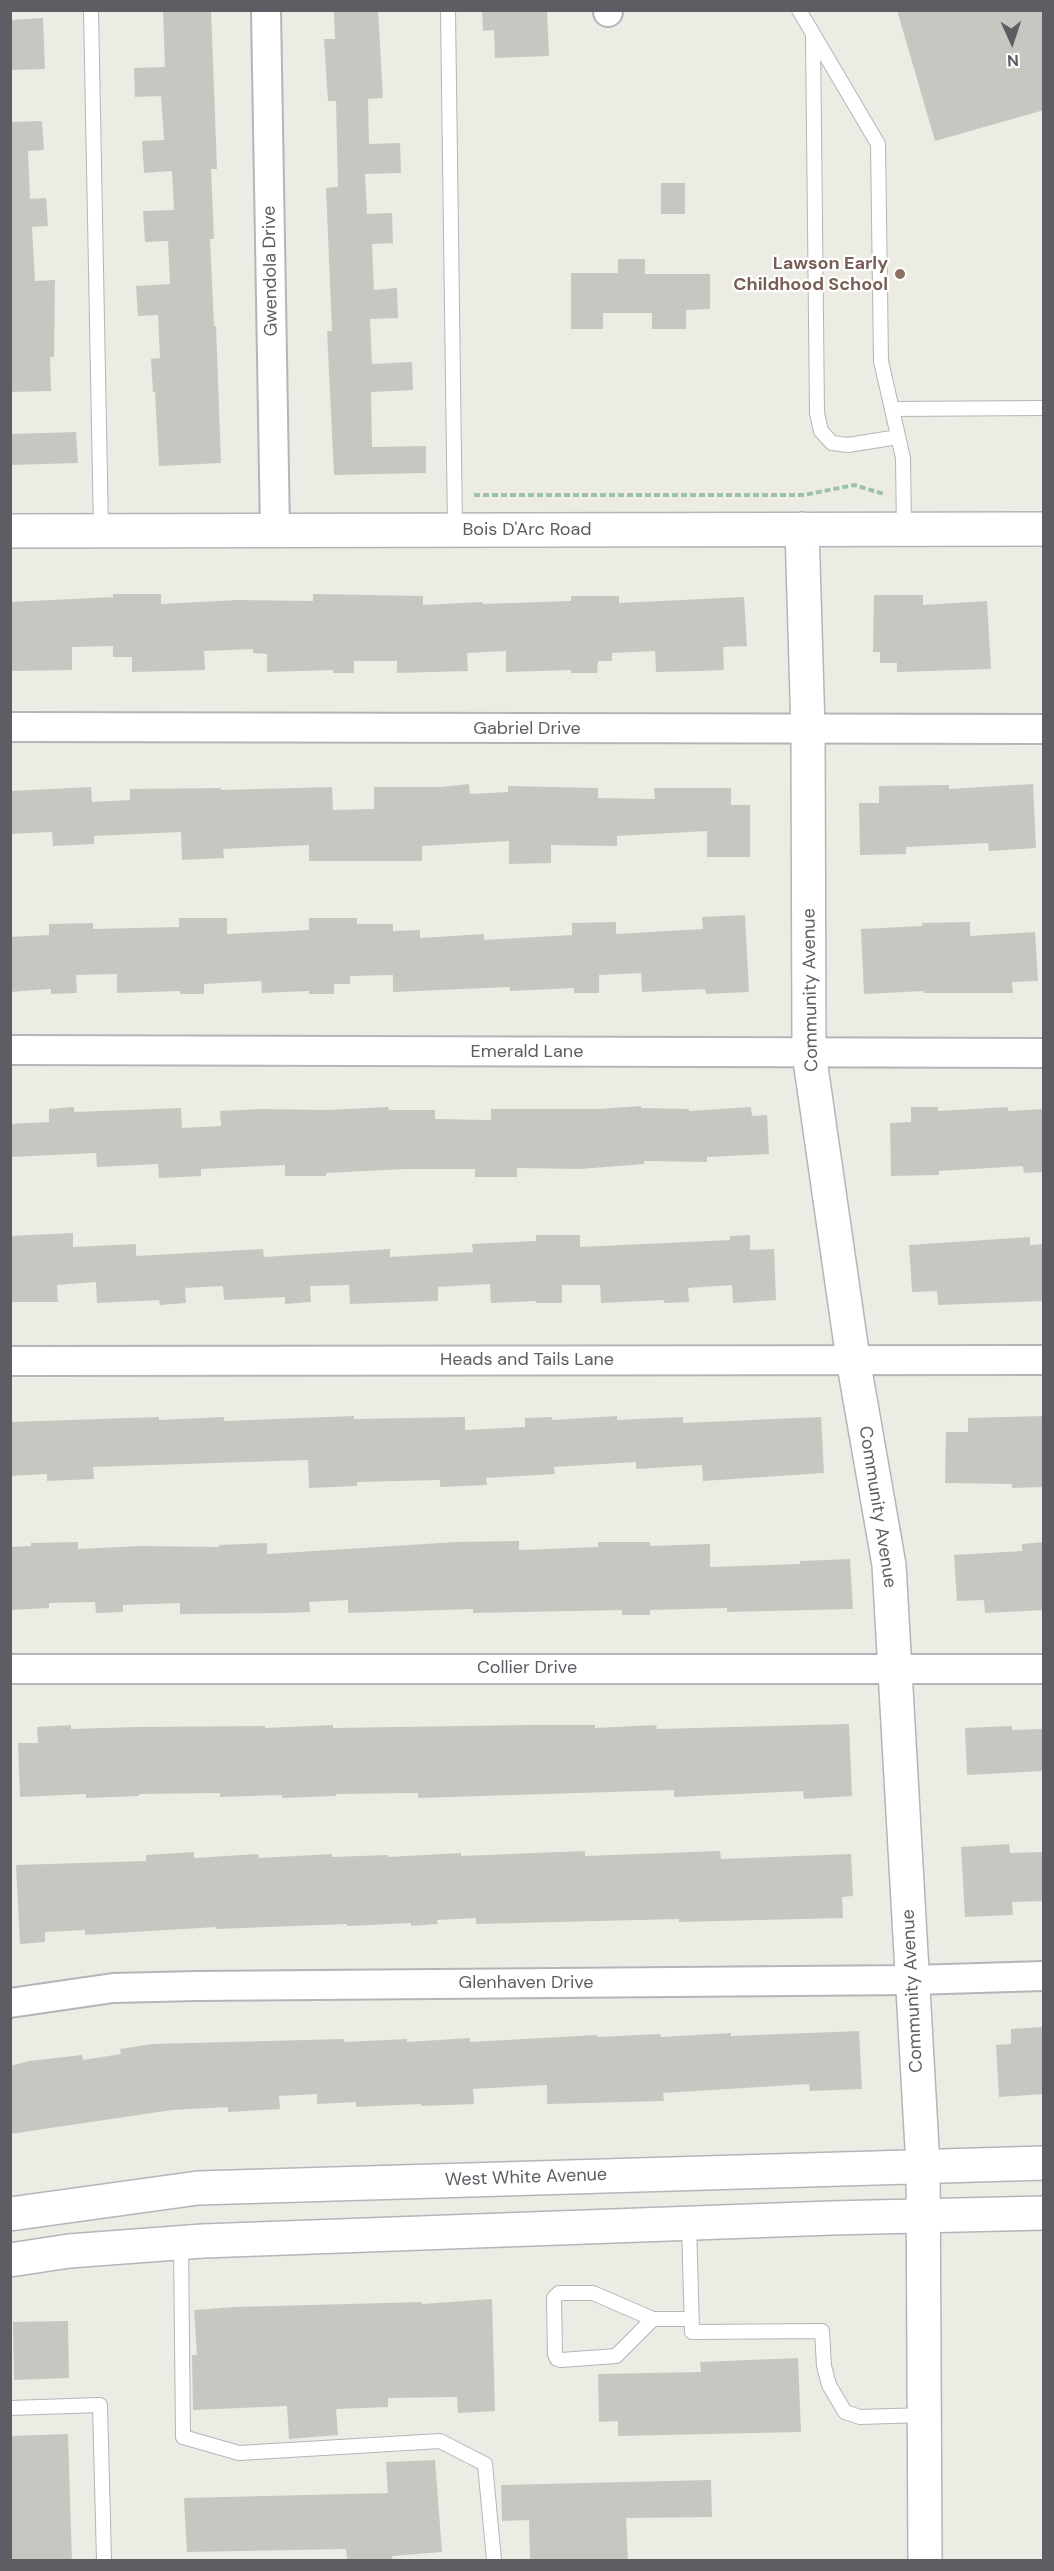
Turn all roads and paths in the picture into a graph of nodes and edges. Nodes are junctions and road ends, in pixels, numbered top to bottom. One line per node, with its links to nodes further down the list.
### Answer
1 (90, 10): 15 (lane)
2 (266, 10): 16 (street, Gwendola Drive)
3 (448, 10): 9 (lane)
4 (799, 10): 5 (lane)
5 (813, 33): 7 (lane); 8 (lane)
6 (1044, 408): 7 (lane)
7 (892, 409): 8 (lane)
8 (898, 437): 10 (lane)
9 (455, 495): 10 (path); 12 (lane)
10 (904, 514): 11 (street, Bois D'Arc Road); 13 (street, Bois D'Arc Road)
11 (802, 529): 12 (street, Bois D'Arc Road); 19 (street, Community Avenue)
12 (456, 530): 16 (street, Bois D'Arc Road)
13 (1044, 530)
14 (10, 531): 15 (street, Bois D'Arc Road)
15 (101, 531): 16 (street, Bois D'Arc Road)
16 (275, 531)
17 (10, 727): 19 (street, Gabriel Drive)
18 (1044, 729): 19 (street, Gabriel Drive)
19 (808, 730): 21 (street, Community Avenue)
20 (10, 1050): 21 (street, Emerald Lane)
21 (809, 1053): 22 (street, Emerald Lane); 23 (street, Community Avenue)
22 (1044, 1053)
23 (853, 1359): 24 (street, Heads and Tails Lane); 25 (street, Heads and Tails Lane); 26 (street, Community Avenue)
24 (1044, 1360)
25 (10, 1361)
26 (895, 1668): 27 (street, Collier Drive); 28 (street, Collier Drive); 30 (street, Community Avenue)
27 (10, 1669)
28 (1044, 1669)
29 (1044, 1976): 30 (street, Glenhaven Drive)
30 (912, 1980): 31 (street, Glenhaven Drive); 33 (street, Community Avenue)
31 (10, 2003)
32 (1044, 2163): 33 (street, West White Avenue)
33 (923, 2166): 35 (street, West White Avenue); 36 (street, Community Avenue)
34 (1044, 2213): 36 (street)
35 (10, 2214)
36 (923, 2216): 37 (street); 43 (street, Community Avenue)
37 (689, 2223): 38 (street); 41 (lane)
38 (182, 2243): 39 (street); 45 (lane)
39 (10, 2260)
40 (652, 2319): 40 (lane); 41 (lane)
41 (692, 2319): 43 (lane)
42 (10, 2408): 44 (lane)
43 (924, 2415): 46 (street, Community Avenue)
44 (104, 2560)
45 (494, 2560)
46 (925, 2560)

